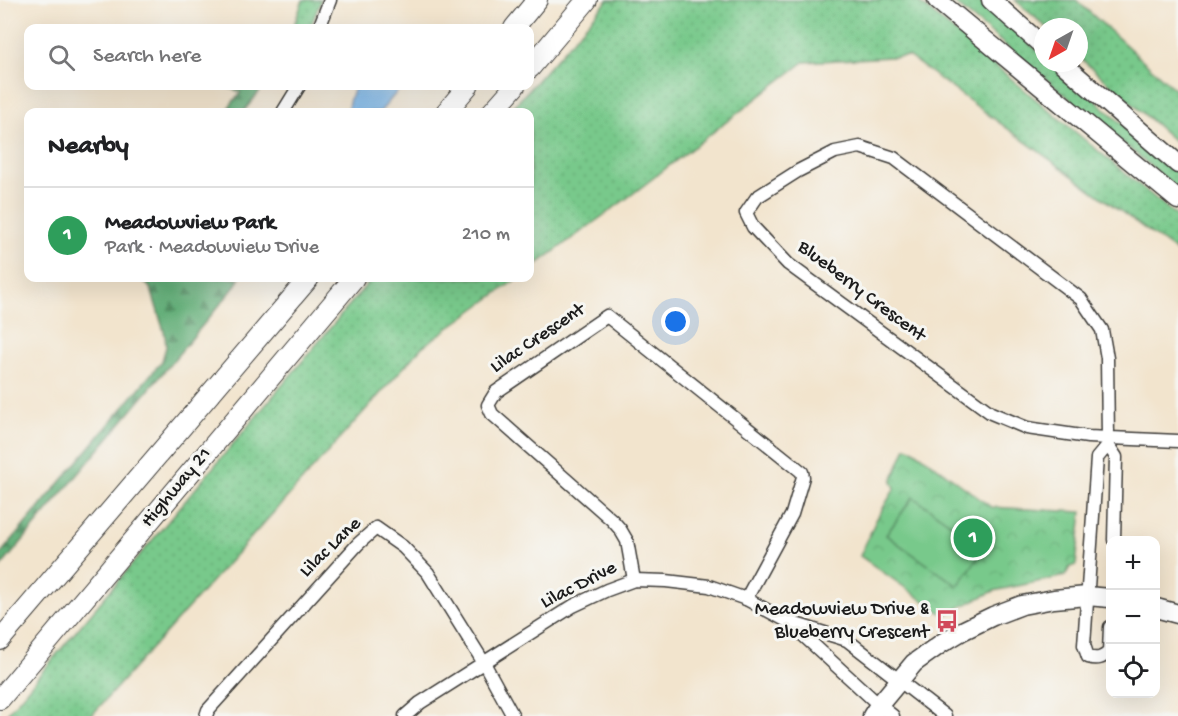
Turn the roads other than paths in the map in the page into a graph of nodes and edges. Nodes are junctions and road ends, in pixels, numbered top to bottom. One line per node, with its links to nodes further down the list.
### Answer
1 (330, 0): 6 (street)
2 (537, 0): 7 (main road)
3 (937, 0): 18 (main road)
4 (991, 0): 8 (main road)
5 (582, 3): 9 (main road)
6 (321, 24)
7 (517, 24)
8 (1034, 38)
9 (534, 63)
10 (1072, 72): 17 (main road)
11 (297, 90): 14 (street)
12 (465, 90): 15 (main road)
13 (511, 90): 16 (main road)
14 (285, 108)
15 (449, 108)
16 (496, 108)
17 (1178, 164)
18 (1178, 200)
19 (306, 282): 31 (main road, Highway 21)
20 (351, 282): 35 (main road, Highway 21)
21 (1178, 441): 22 (street, Blueberry Crescent)
22 (1108, 442): 22 (street, Blueberry Crescent); 23 (street, Blueberry Crescent); 25 (street, Blueberry Crescent)
23 (1114, 536)
24 (634, 580): 26 (street, Lilac Drive); 26 (street, Lilac Crescent); 33 (street, Lilac Drive)
25 (1088, 596): 27 (main road); 32 (street, Blueberry Crescent); 34 (main road)
26 (746, 598): 30 (street, Lilac Drive)
27 (1106, 598)
28 (1160, 609): 29 (main road)
29 (1178, 614)
30 (789, 622): 34 (street, Lilac Drive); 36 (street, Lilac Drive)
31 (0, 640)
32 (1109, 644)
33 (484, 663): 37 (street, Lilac Lane); 38 (street, Lilac Drive); 39 (street, Lilac Lane)
34 (900, 680): 36 (main road); 40 (street, Lilac Drive)
35 (0, 699)
36 (882, 712)
37 (206, 716)
38 (405, 716)
39 (513, 716)
40 (945, 716)

